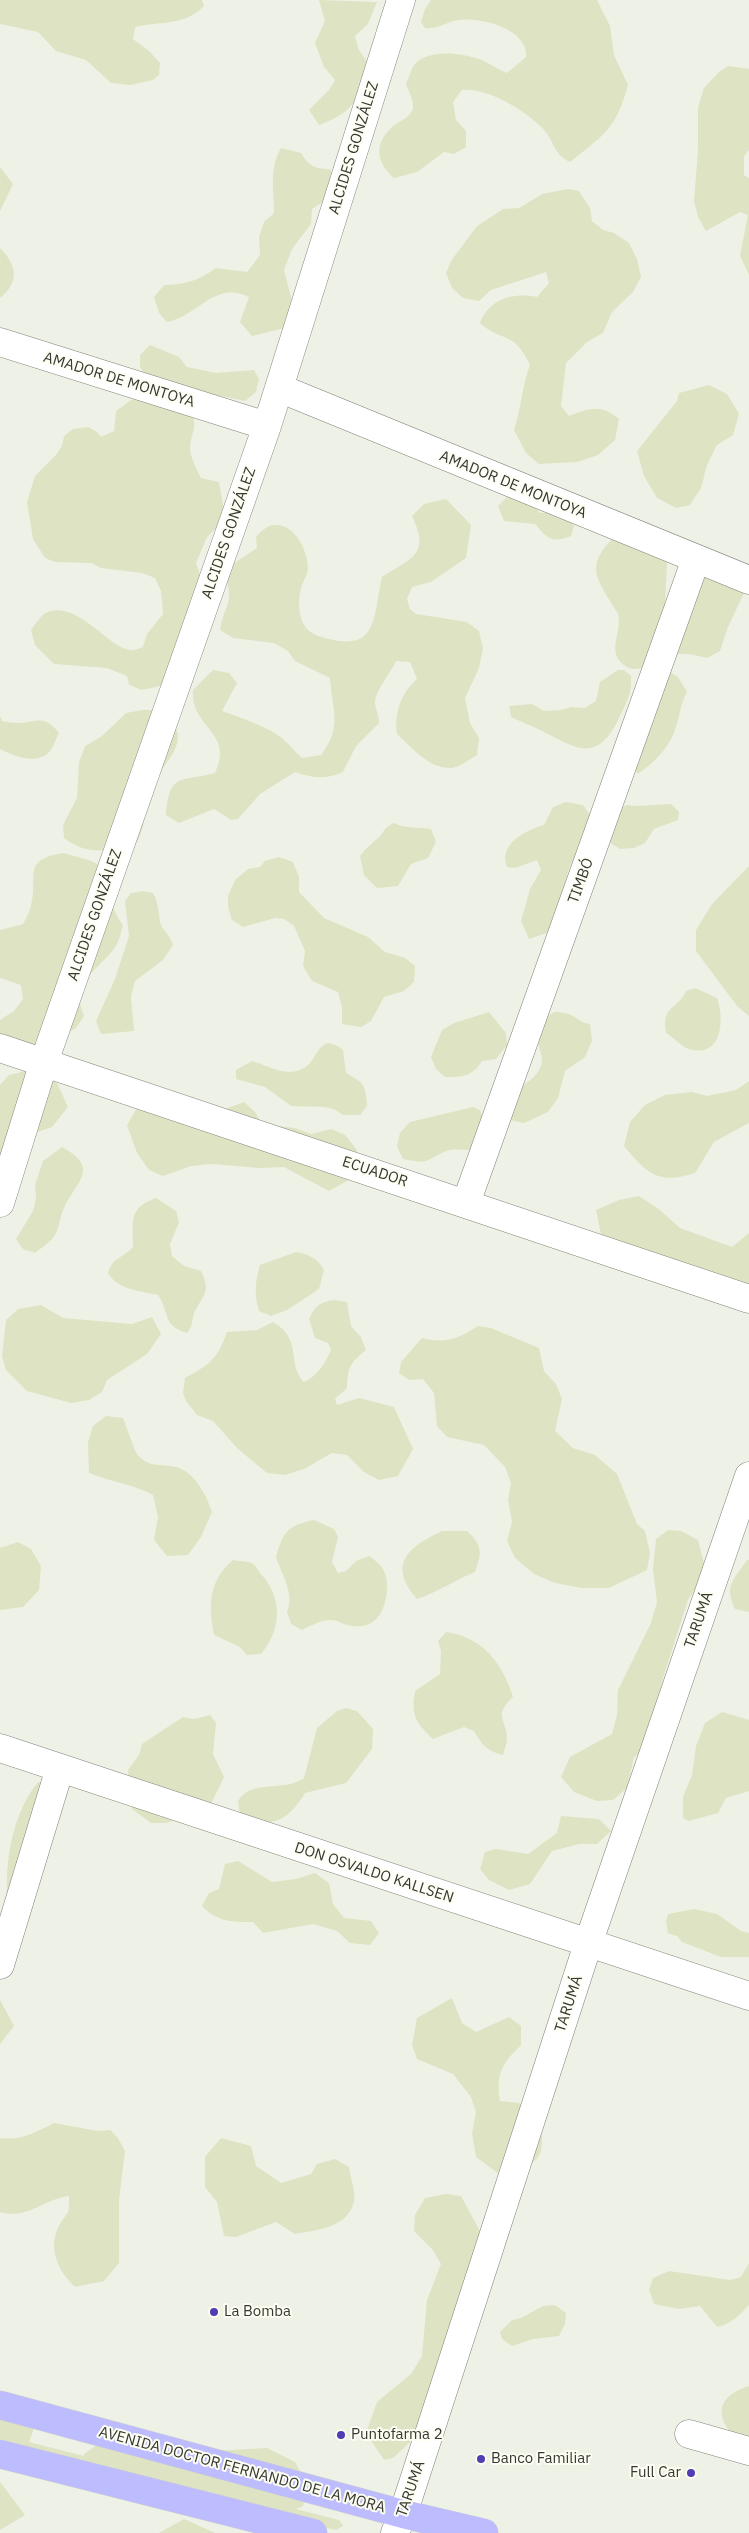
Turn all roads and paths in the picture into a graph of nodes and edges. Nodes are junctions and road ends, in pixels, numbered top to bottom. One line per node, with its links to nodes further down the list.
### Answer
1 (400, 0): 3 (street, ALCIDES GONZÁLEZ)
2 (0, 342): 4 (street, AMADOR DE MONTOYA)
3 (279, 388): 4 (street, ALCIDES GONZÁLEZ); 5 (street, AMADOR DE MONTOYA)
4 (266, 426): 8 (street, ALCIDES GONZÁLEZ)
5 (696, 560): 6 (street, AMADOR DE MONTOYA); 9 (street, TIMBÓ)
6 (749, 580)
7 (0, 1048): 8 (street, ECUADOR)
8 (44, 1062): 9 (street, ECUADOR); 10 (street, ALCIDES GONZÁLEZ)
9 (466, 1202): 11 (street, ECUADOR)
10 (0, 1203)
11 (749, 1299)
12 (749, 1476): 15 (street, TARUMÁ)
13 (0, 1748): 14 (street, DON OSVALDO KALLSEN)
14 (60, 1768): 15 (street, DON OSVALDO KALLSEN); 16 (street)
15 (588, 1944): 17 (street, DON OSVALDO KALLSEN); 22 (street, TARUMÁ)
16 (0, 1965)
17 (749, 1996)
18 (0, 2405): 22 (highway, AVENIDA DOCTOR FERNANDO DE LA MORA)
19 (689, 2434): 20 (street)
20 (749, 2451)
21 (0, 2454): 23 (highway)
22 (399, 2523): 24 (highway, AVENIDA DOCTOR FERNANDO DE LA MORA)
23 (313, 2533)
24 (484, 2533)

